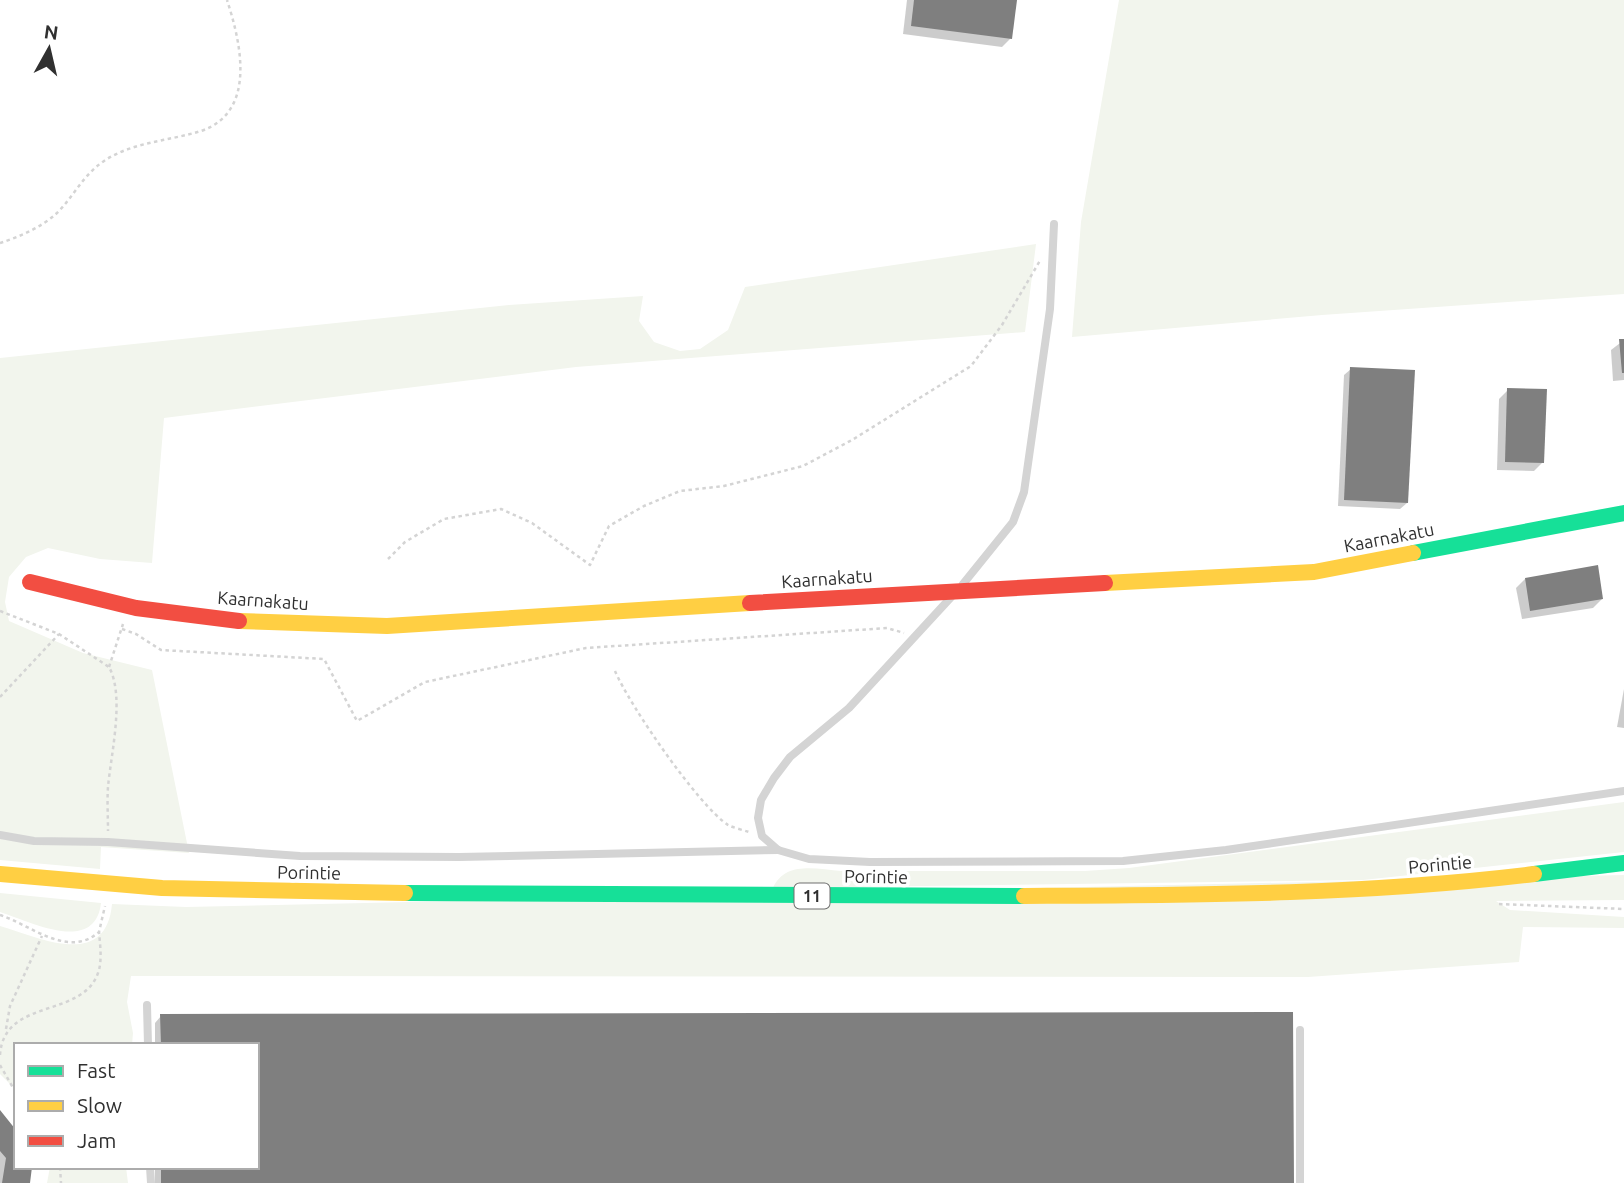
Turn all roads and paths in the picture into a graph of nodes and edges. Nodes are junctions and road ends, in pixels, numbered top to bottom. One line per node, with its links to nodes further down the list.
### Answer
1 (227, 0): 3 (path)
2 (1054, 224): 4 (lane)
3 (0, 243)
4 (1051, 243): 6 (path); 8 (lane)
5 (1624, 513): 8 (main road, Kaarnakatu)
6 (388, 559)
7 (30, 582): 9 (main road, Kaarnakatu)
8 (958, 590): 9 (main road, Kaarnakatu); 13 (lane)
9 (127, 606): 11 (path)
10 (0, 611): 12 (path)
11 (122, 629): 13 (path); 14 (path)
12 (60, 634): 14 (path); 16 (path)
13 (915, 636): 19 (lane)
14 (109, 667): 20 (path)
15 (615, 671): 19 (path)
16 (0, 697)
17 (1624, 791): 21 (lane)
18 (0, 835): 20 (lane)
19 (762, 836): 21 (lane)
20 (108, 842): 21 (lane)
21 (778, 850)
22 (1624, 863): 23 (main road, Porintie / 11)
23 (0, 874)
24 (1499, 904): 26 (path)
25 (105, 906): 28 (path)
26 (1624, 909)
27 (0, 915): 29 (path)
28 (99, 932): 29 (path); 32 (path)
29 (43, 936): 32 (path)
30 (147, 1005): 33 (lane)
31 (1300, 1031): 38 (lane)
32 (6, 1032): 34 (path)
33 (148, 1043)
34 (0, 1045): 35 (path)
35 (0, 1055)
36 (0, 1065): 37 (path)
37 (14, 1090)
38 (1300, 1183)

